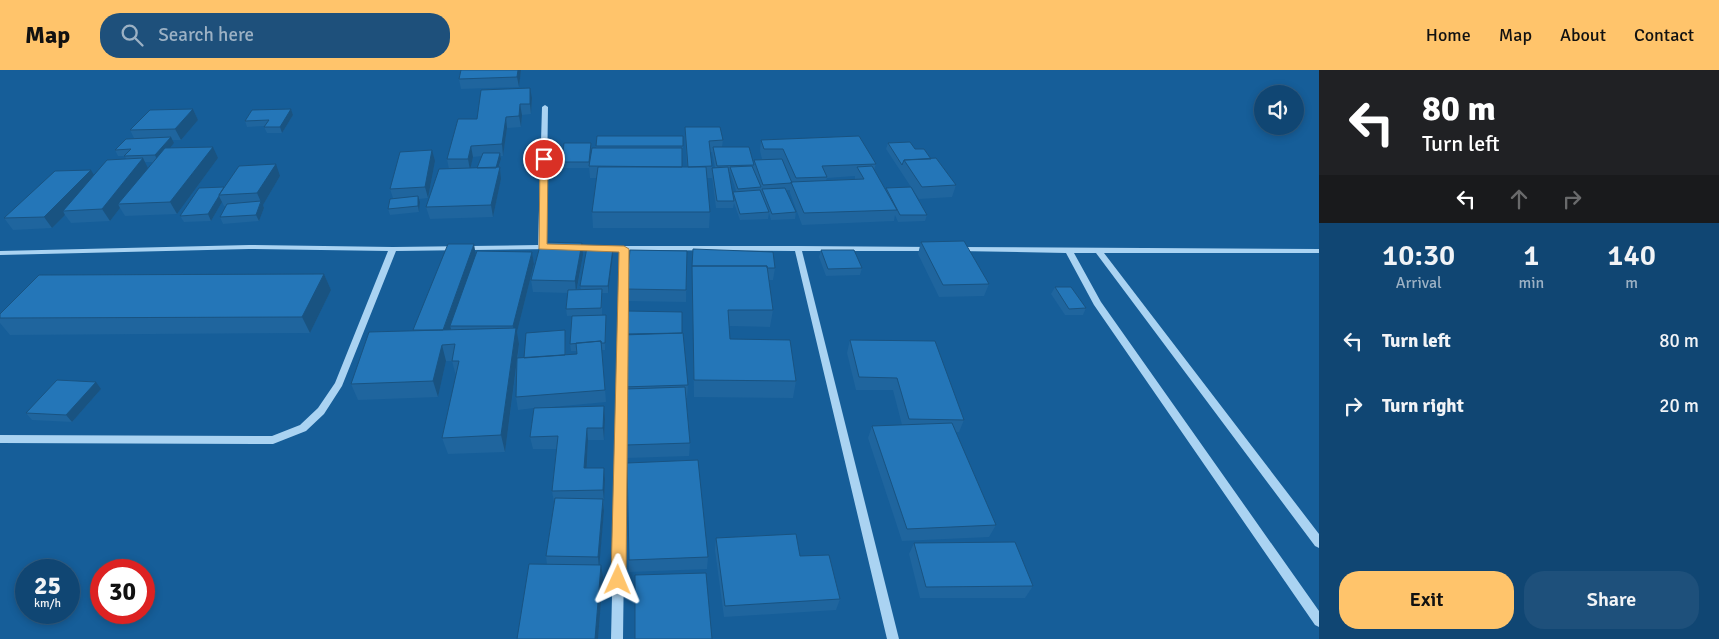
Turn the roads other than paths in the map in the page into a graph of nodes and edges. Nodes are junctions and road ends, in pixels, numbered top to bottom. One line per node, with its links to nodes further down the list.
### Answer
1 (545, 107): 2 (street)
2 (542, 247): 4 (street); 5 (street)
3 (798, 248): 5 (street); 6 (street); 16 (street)
4 (392, 249): 11 (street); 12 (street)
5 (624, 249): 15 (street)
6 (943, 249)
7 (952, 249): 8 (street)
8 (1069, 250): 9 (street); 14 (street)
9 (1098, 251): 10 (street); 13 (street)
10 (1319, 251)
11 (0, 253)
12 (0, 439)
13 (1319, 543)
14 (1319, 621)
15 (618, 639)
16 (893, 639)

